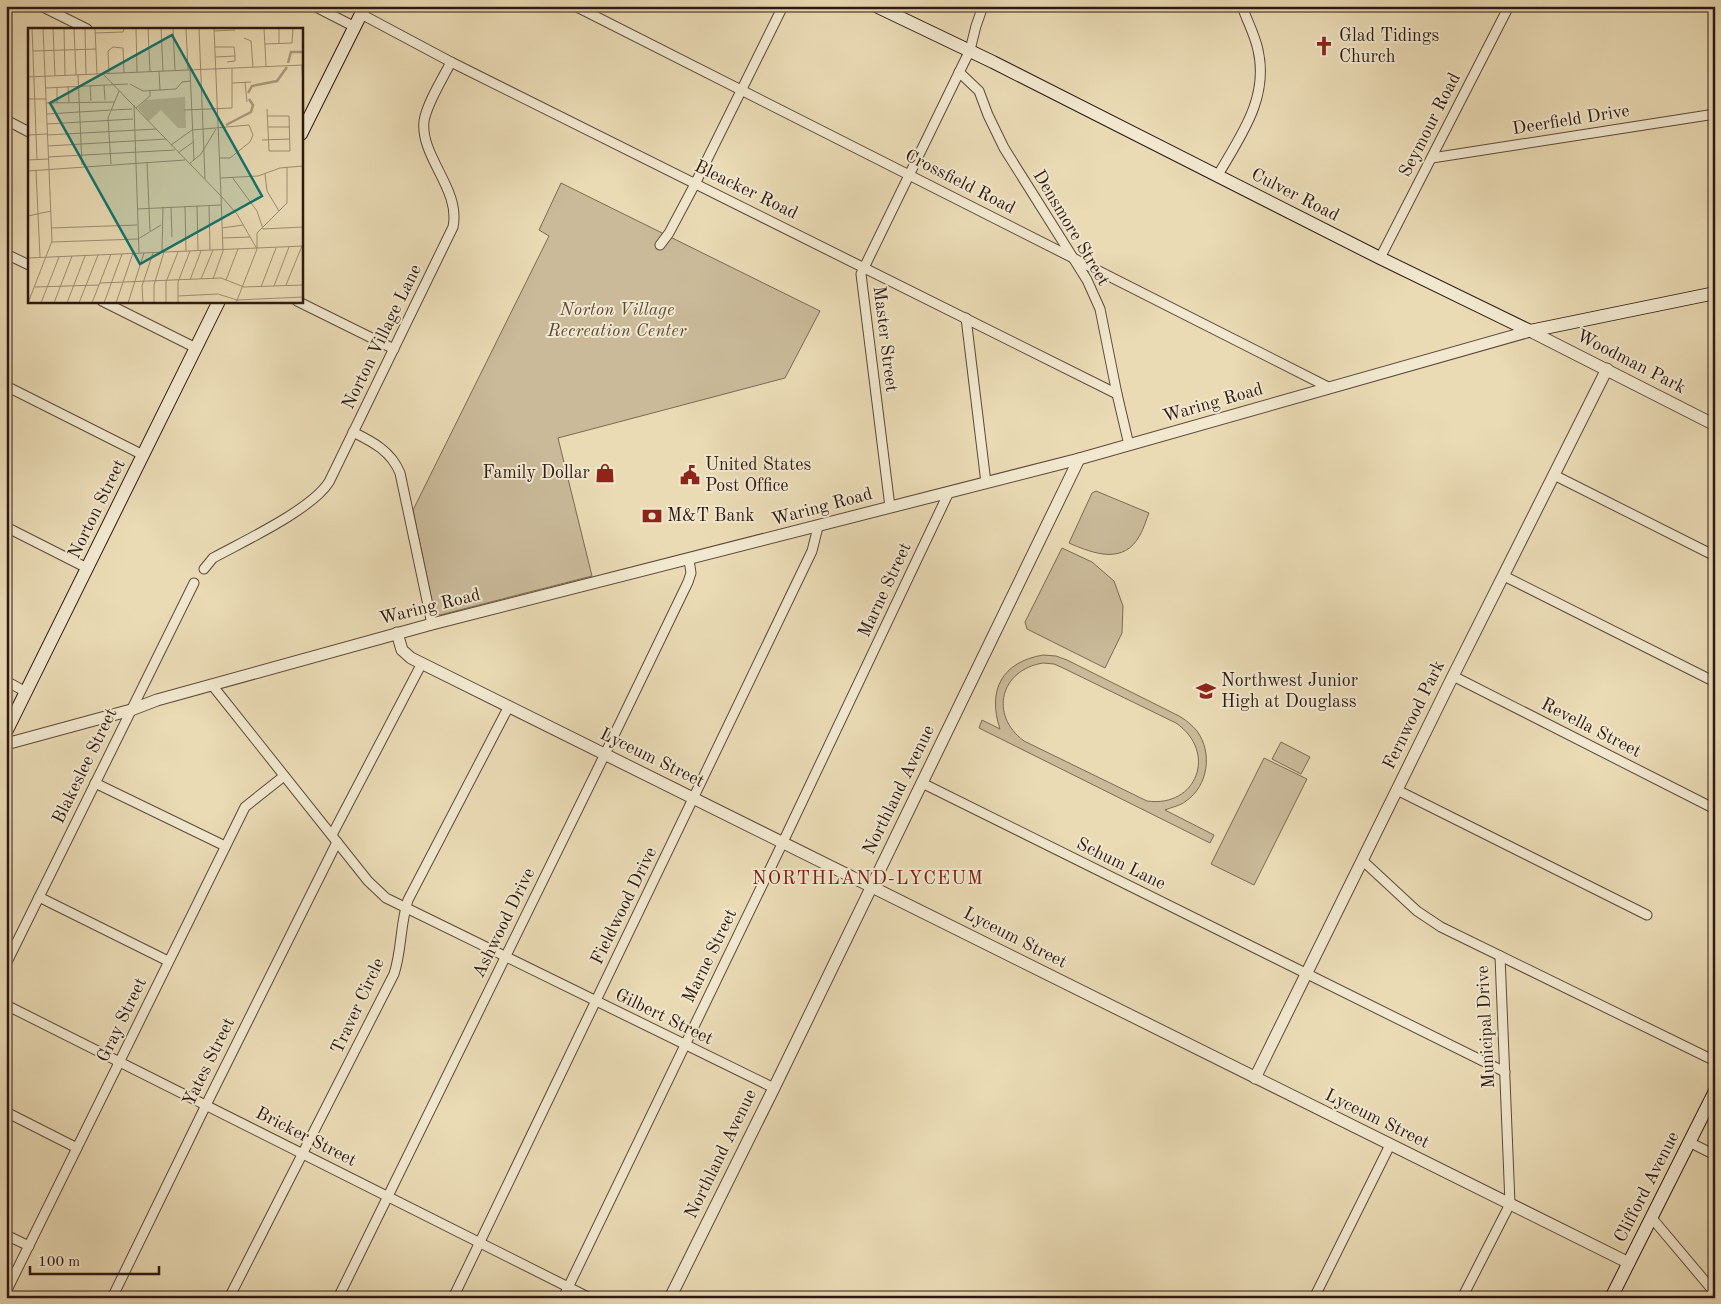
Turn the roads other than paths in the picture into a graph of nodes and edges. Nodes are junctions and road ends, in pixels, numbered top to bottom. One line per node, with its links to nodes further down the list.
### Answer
1 (41, 6): 11 (street)
2 (314, 6): 10 (street)
3 (575, 6): 15 (street, Crossfield Road)
4 (783, 6): 15 (street)
5 (876, 6): 12 (main road, Culver Road)
6 (983, 6): 12 (street, Master Street)
7 (1242, 6): 22 (street)
8 (1509, 6): 20 (street, Seymour Road)
9 (363, 10): 10 (main road); 13 (street, Bleacker Road)
10 (355, 27): 19 (main road)
11 (85, 28)
12 (970, 50): 14 (street, Master Street); 22 (main road, Culver Road)
13 (451, 62): 23 (street, Bleacker Road); 37 (street, Norton Village Lane)
14 (959, 72): 21 (street, Master Street); 26 (street, Densmore Street)
15 (740, 90): 21 (street, Crossfield Road); 23 (street)
16 (1715, 114): 20 (street, Deerfield Drive)
17 (6, 120): 18 (street)
18 (28, 131)
19 (302, 132)
20 (1432, 158): 27 (street, Seymour Road)
21 (909, 174): 26 (street, Crossfield Road); 29 (street, Master Street)
22 (1218, 175): 27 (main road, Culver Road)
23 (695, 184): 24 (street); 29 (street, Bleacker Road)
24 (660, 245)
25 (6, 254): 28 (street)
26 (1072, 257): 40 (street, Crossfield Road); 41 (street, Densmore Street)
27 (1380, 258): 35 (main road, Culver Road)
28 (28, 265)
29 (863, 267): 34 (street, Bleacker Road); 50 (street, Master Street)
30 (1715, 293): 35 (main road)
31 (104, 302): 36 (street)
32 (219, 302): 36 (main road, Norton Street)
33 (298, 302): 37 (street)
34 (966, 318): 41 (street, Bleacker Road); 48 (street)
35 (1530, 331): 38 (street, Woodman Park); 40 (street, Waring Road)
36 (196, 348): 45 (main road, Norton Street)
37 (394, 349): 43 (street, Norton Village Lane)
38 (1607, 369): 42 (street, Woodman Park); 47 (street, Fernwood Park)
39 (6, 386): 45 (street)
40 (1330, 388): 44 (street, Waring Road)
41 (1117, 394): 44 (street, Densmore Street)
42 (1715, 426)
43 (353, 432): 56 (street, Norton Village Lane); 59 (street)
44 (1130, 445): 46 (street, Waring Road)
45 (143, 454): 55 (main road, Norton Street)
46 (1080, 459): 48 (street, Waring Road); 74 (street, Northland Avenue)
47 (1554, 476): 53 (street); 57 (street, Fernwood Park)
48 (986, 484): 49 (street, Waring Road)
49 (949, 492): 50 (street, Waring Road); 79 (street, Marne Street)
50 (890, 507): 52 (street, Waring Road)
51 (6, 526): 55 (street)
52 (818, 527): 54 (street, Waring Road); 76 (street, Fieldwood Drive)
53 (1715, 556)
54 (690, 560): 59 (street, Waring Road); 71 (street, Ashwood Drive)
55 (87, 568): 66 (main road, Norton Street)
56 (204, 569)
57 (1504, 576): 62 (street, Fernwood Park); 64 (street)
58 (194, 584): 68 (street, Blakeslee Street)
59 (432, 624): 60 (street, Waring Road)
60 (397, 634): 61 (street, Lyceum Street); 65 (street, Waring Road)
61 (422, 663): 67 (street, Lyceum Street); 78 (street, Yates Street)
62 (1453, 676): 75 (street, Fernwood Park); 77 (street, Revella Street)
63 (6, 682): 66 (street)
64 (1715, 682)
65 (212, 685): 68 (street, Waring Road); 72 (street)
66 (26, 692): 69 (main road, Norton Street)
67 (509, 706): 71 (street, Lyceum Street); 84 (street, Traver Circle)
68 (131, 710): 70 (street, Waring Road); 73 (street, Blakeslee Street)
69 (6, 732)
70 (6, 744)
71 (605, 754): 76 (street, Lyceum Street); 86 (street, Ashwood Drive)
72 (284, 776): 78 (street); 80 (street, Gray Street)
73 (95, 783): 80 (street); 83 (street, Blakeslee Street)
74 (922, 783): 82 (street, Northland Avenue); 90 (street, Schum Lane)
75 (1396, 790): 81 (street, Fernwood Park); 85 (street)
76 (694, 798): 79 (street, Lyceum Street); 91 (street, Fieldwood Drive)
77 (1715, 809)
78 (334, 838): 84 (street); 100 (street, Yates Street)
79 (783, 842): 82 (street, Lyceum Street); 93 (street, Marne Street)
80 (225, 846): 88 (street, Gray Street)
81 (1362, 860): 87 (street, Municipal Drive); 90 (street, Fernwood Park)
82 (871, 886): 97 (street, Lyceum Street); 98 (street, Northland Avenue)
83 (39, 898): 88 (street); 89 (street, Blakeslee Street)
84 (406, 908): 86 (street, Gilbert Street); 105 (street, Traver Circle)
85 (1647, 915)
86 (506, 956): 91 (street, Gilbert Street); 107 (street, Ashwood Drive)
87 (1500, 956): 94 (street); 96 (street, Municipal Drive)
88 (168, 961): 95 (street, Gray Street)
89 (6, 964)
90 (1306, 974): 96 (street, Schum Lane); 97 (street, Fernwood Park)
91 (596, 1001): 93 (street, Gilbert Street); 111 (street, Fieldwood Drive)
92 (6, 1006): 95 (street, Bricker Street)
93 (685, 1045): 98 (street, Gilbert Street); 114 (street, Marne Street)
94 (1715, 1061)
95 (120, 1062): 100 (street, Bricker Street); 104 (street, Gray Street)
96 (1505, 1072): 108 (street, Municipal Drive)
97 (1255, 1078): 103 (street, Lyceum Street)
98 (774, 1088): 123 (street, Northland Avenue)
99 (1715, 1092): 102 (main road, Clifford Avenue)
100 (206, 1105): 105 (street, Bricker Street); 117 (street, Yates Street)
101 (6, 1112): 104 (street)
102 (1689, 1142): 106 (street); 109 (main road, Clifford Avenue)
103 (1390, 1145): 108 (street, Lyceum Street); 124 (street)
104 (77, 1148): 112 (street, Gray Street)
105 (303, 1154): 107 (street, Bricker Street); 118 (street, Traver Circle)
106 (1715, 1155)
107 (388, 1196): 111 (street, Bricker Street); 119 (street, Ashwood Drive)
108 (1510, 1204): 113 (street, Lyceum Street); 125 (street)
109 (1651, 1218): 113 (main road, Clifford Avenue); 116 (street)
110 (6, 1235): 112 (street)
111 (480, 1242): 114 (street, Bricker Street); 120 (street, Fieldwood Drive)
112 (29, 1246): 115 (street, Gray Street)
113 (1628, 1263): 126 (main road, Clifford Avenue)
114 (569, 1286): 121 (street, Marne Street); 122 (street, Bricker Street)
115 (6, 1292)
116 (1715, 1293)
117 (112, 1298)
118 (229, 1298)
119 (338, 1298)
120 (453, 1298)
121 (563, 1298)
122 (590, 1298)
123 (670, 1298)
124 (1314, 1298)
125 (1462, 1298)
126 (1611, 1298)

